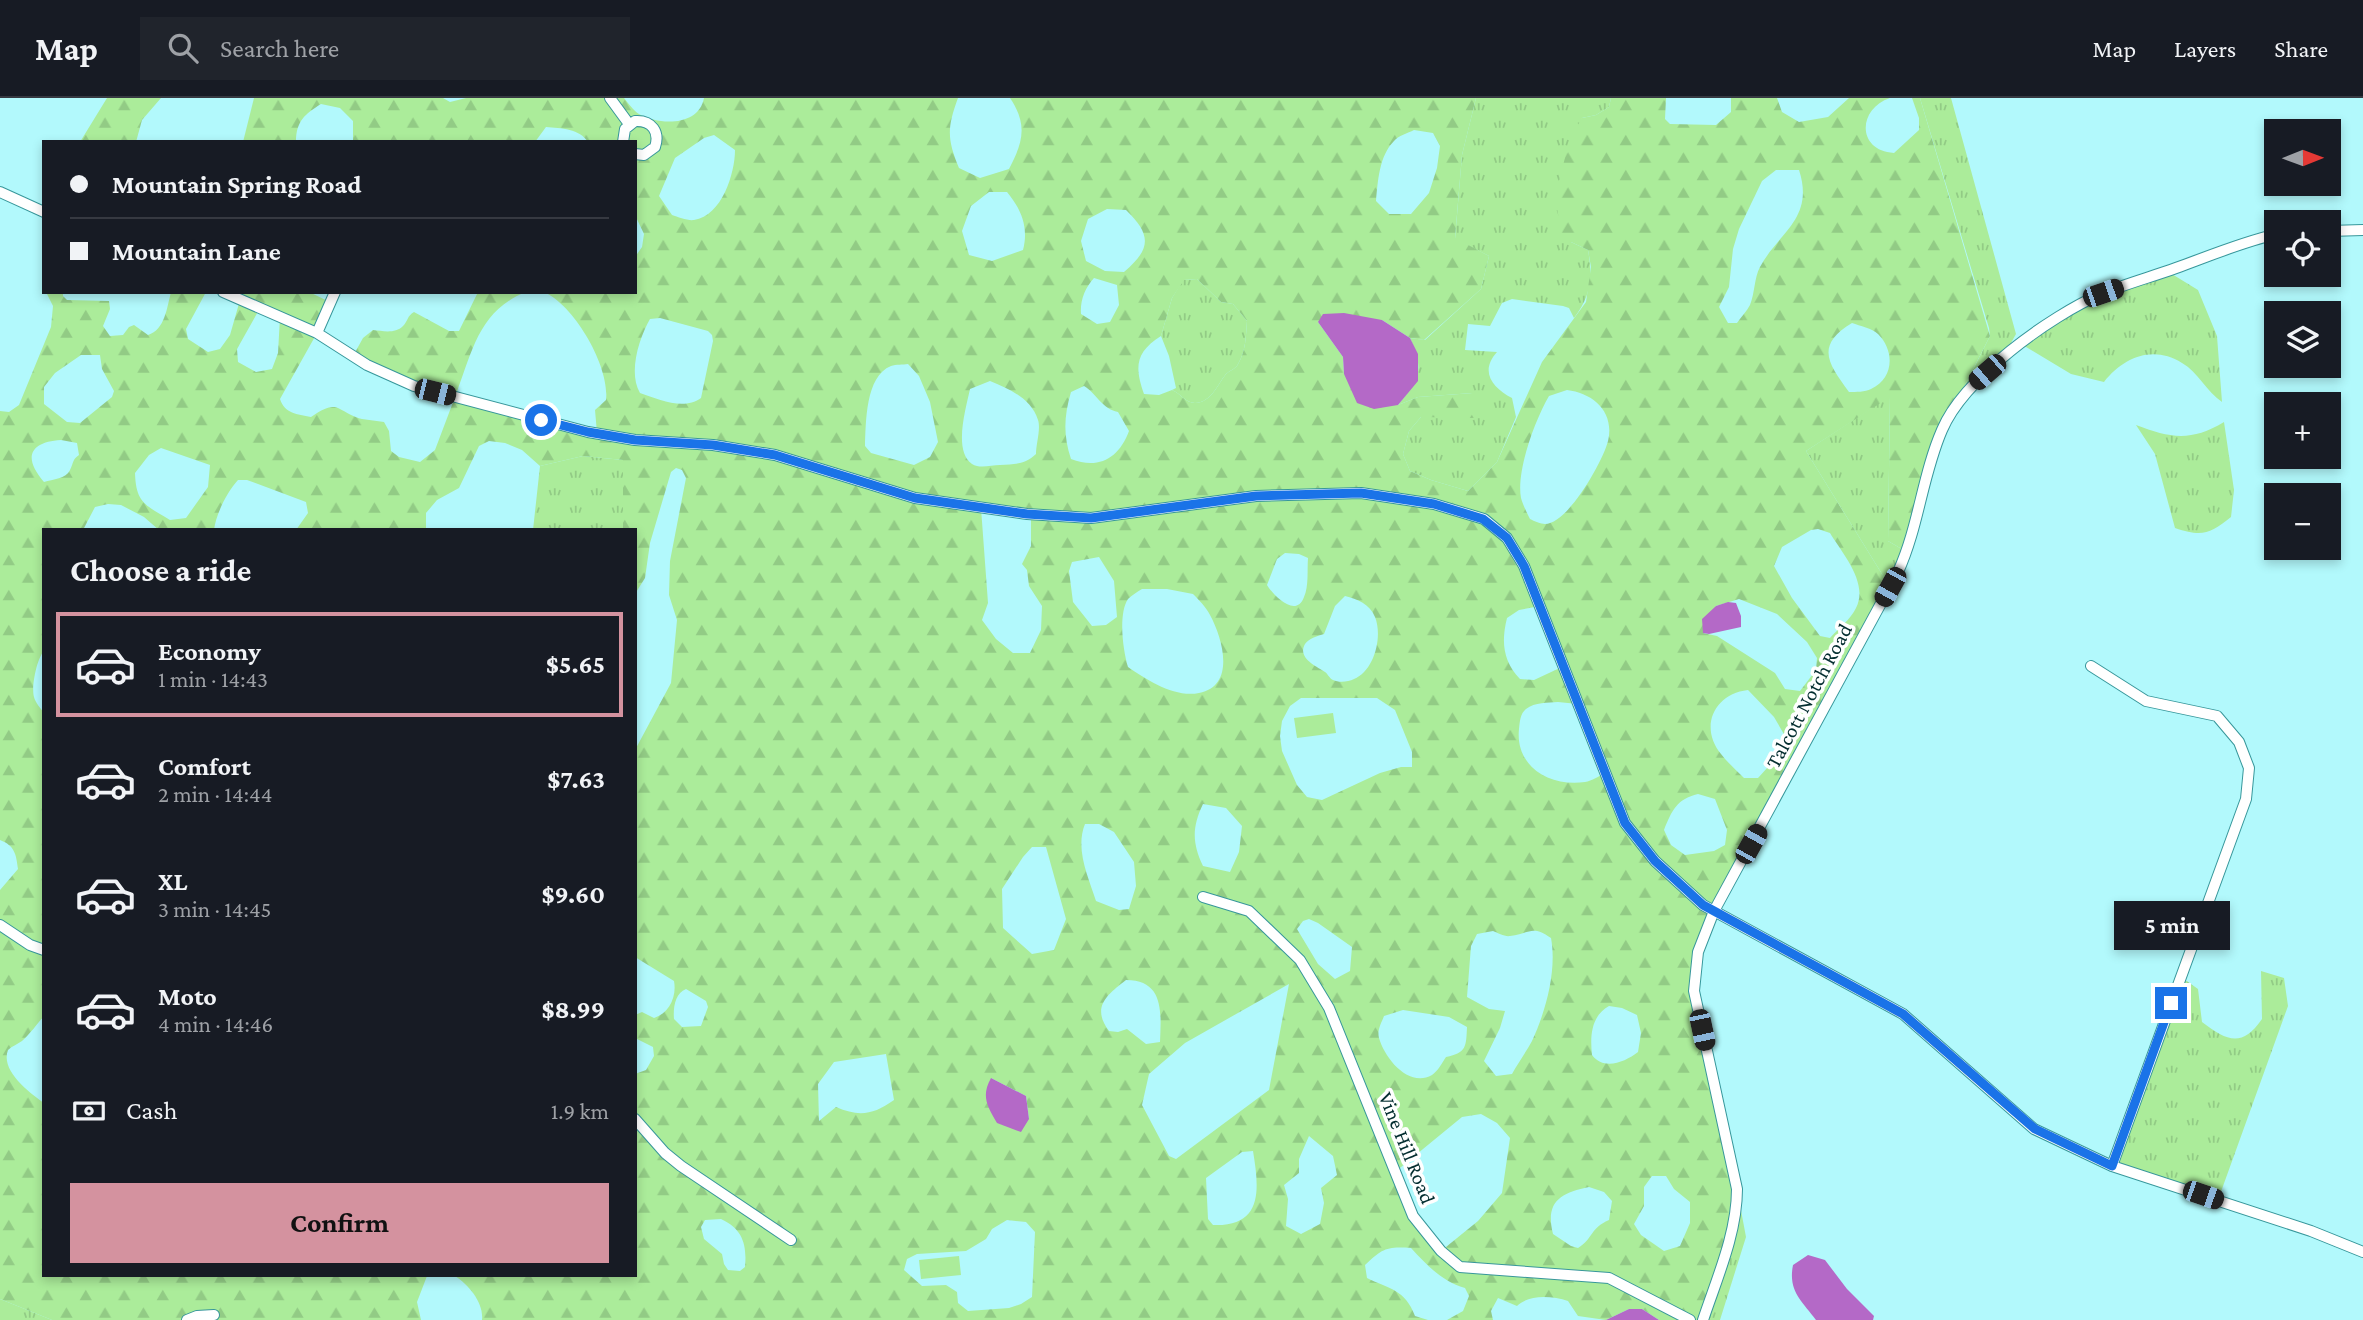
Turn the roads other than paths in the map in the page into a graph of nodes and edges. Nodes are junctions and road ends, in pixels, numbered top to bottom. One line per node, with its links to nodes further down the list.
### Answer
1 (610, 98): 2 (street)
2 (629, 124): 3 (street); 4 (street)
3 (623, 140)
4 (637, 154)
5 (0, 192): 6 (street)
6 (42, 211)
7 (2363, 230): 8 (street)
8 (2341, 231)
9 (2264, 237): 15 (street, Talcott Notch Road)
10 (228, 294): 12 (street)
11 (334, 294): 12 (street)
12 (317, 333): 15 (street)
13 (2091, 666): 19 (street)
14 (1203, 897): 24 (street, Vine Hill Road)
15 (1714, 912): 19 (street); 25 (street, Talcott Notch Road)
16 (0, 925): 17 (street)
17 (42, 949)
18 (637, 1121): 20 (street)
19 (2112, 1166): 21 (street)
20 (791, 1240)
21 (2363, 1252)
22 (214, 1315): 23 (street)
23 (187, 1320)
24 (1690, 1320)
25 (1703, 1320)

